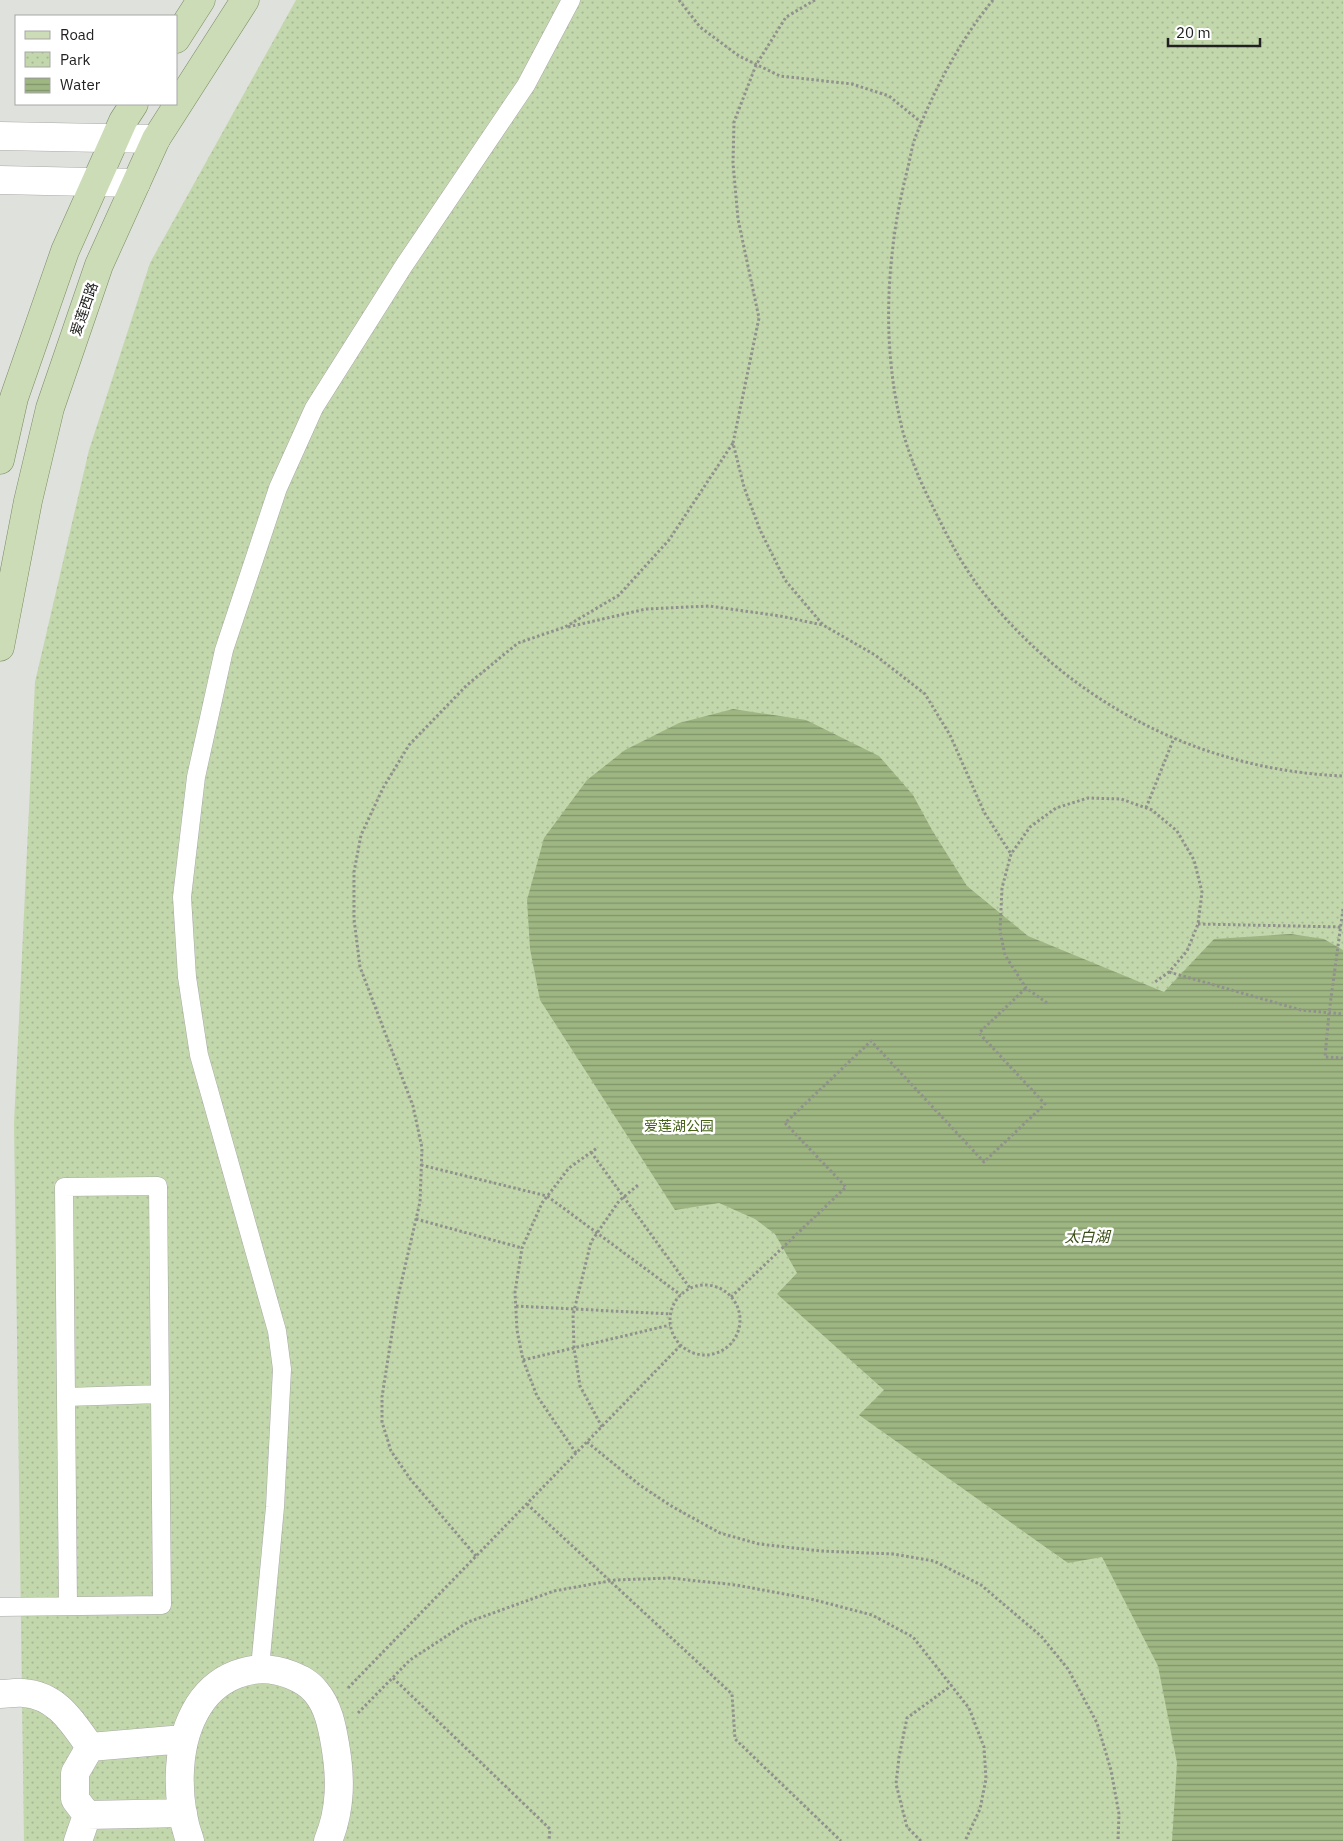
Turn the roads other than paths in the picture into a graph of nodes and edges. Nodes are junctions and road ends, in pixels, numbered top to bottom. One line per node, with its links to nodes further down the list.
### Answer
1 (201, 0): 4 (main road)
2 (245, 0): 6 (main road, 爱莲西路)
3 (571, 0): 20 (lane)
4 (178, 36)
5 (133, 105): 9 (main road)
6 (178, 105)
7 (178, 105): 10 (main road, 爱莲西路)
8 (0, 136): 9 (street)
9 (115, 138): 10 (street); 12 (main road)
10 (156, 139): 13 (main road, 爱莲西路)
11 (0, 180): 12 (street)
12 (96, 182): 13 (street); 14 (main road)
13 (136, 183): 15 (main road, 爱莲西路)
14 (0, 460)
15 (0, 647)
16 (160, 1394): 17 (lane); 17 (lane); 19 (lane)
17 (66, 1397): 19 (lane)
18 (0, 1606): 19 (lane)
19 (68, 1606)
20 (260, 1668): 22 (street); 28 (street)
21 (0, 1694): 23 (street)
22 (184, 1739): 23 (street); 24 (street)
23 (90, 1748): 25 (street)
24 (183, 1814): 25 (street); 27 (street)
25 (87, 1815): 26 (street)
26 (78, 1841)
27 (190, 1841)
28 (328, 1841)

